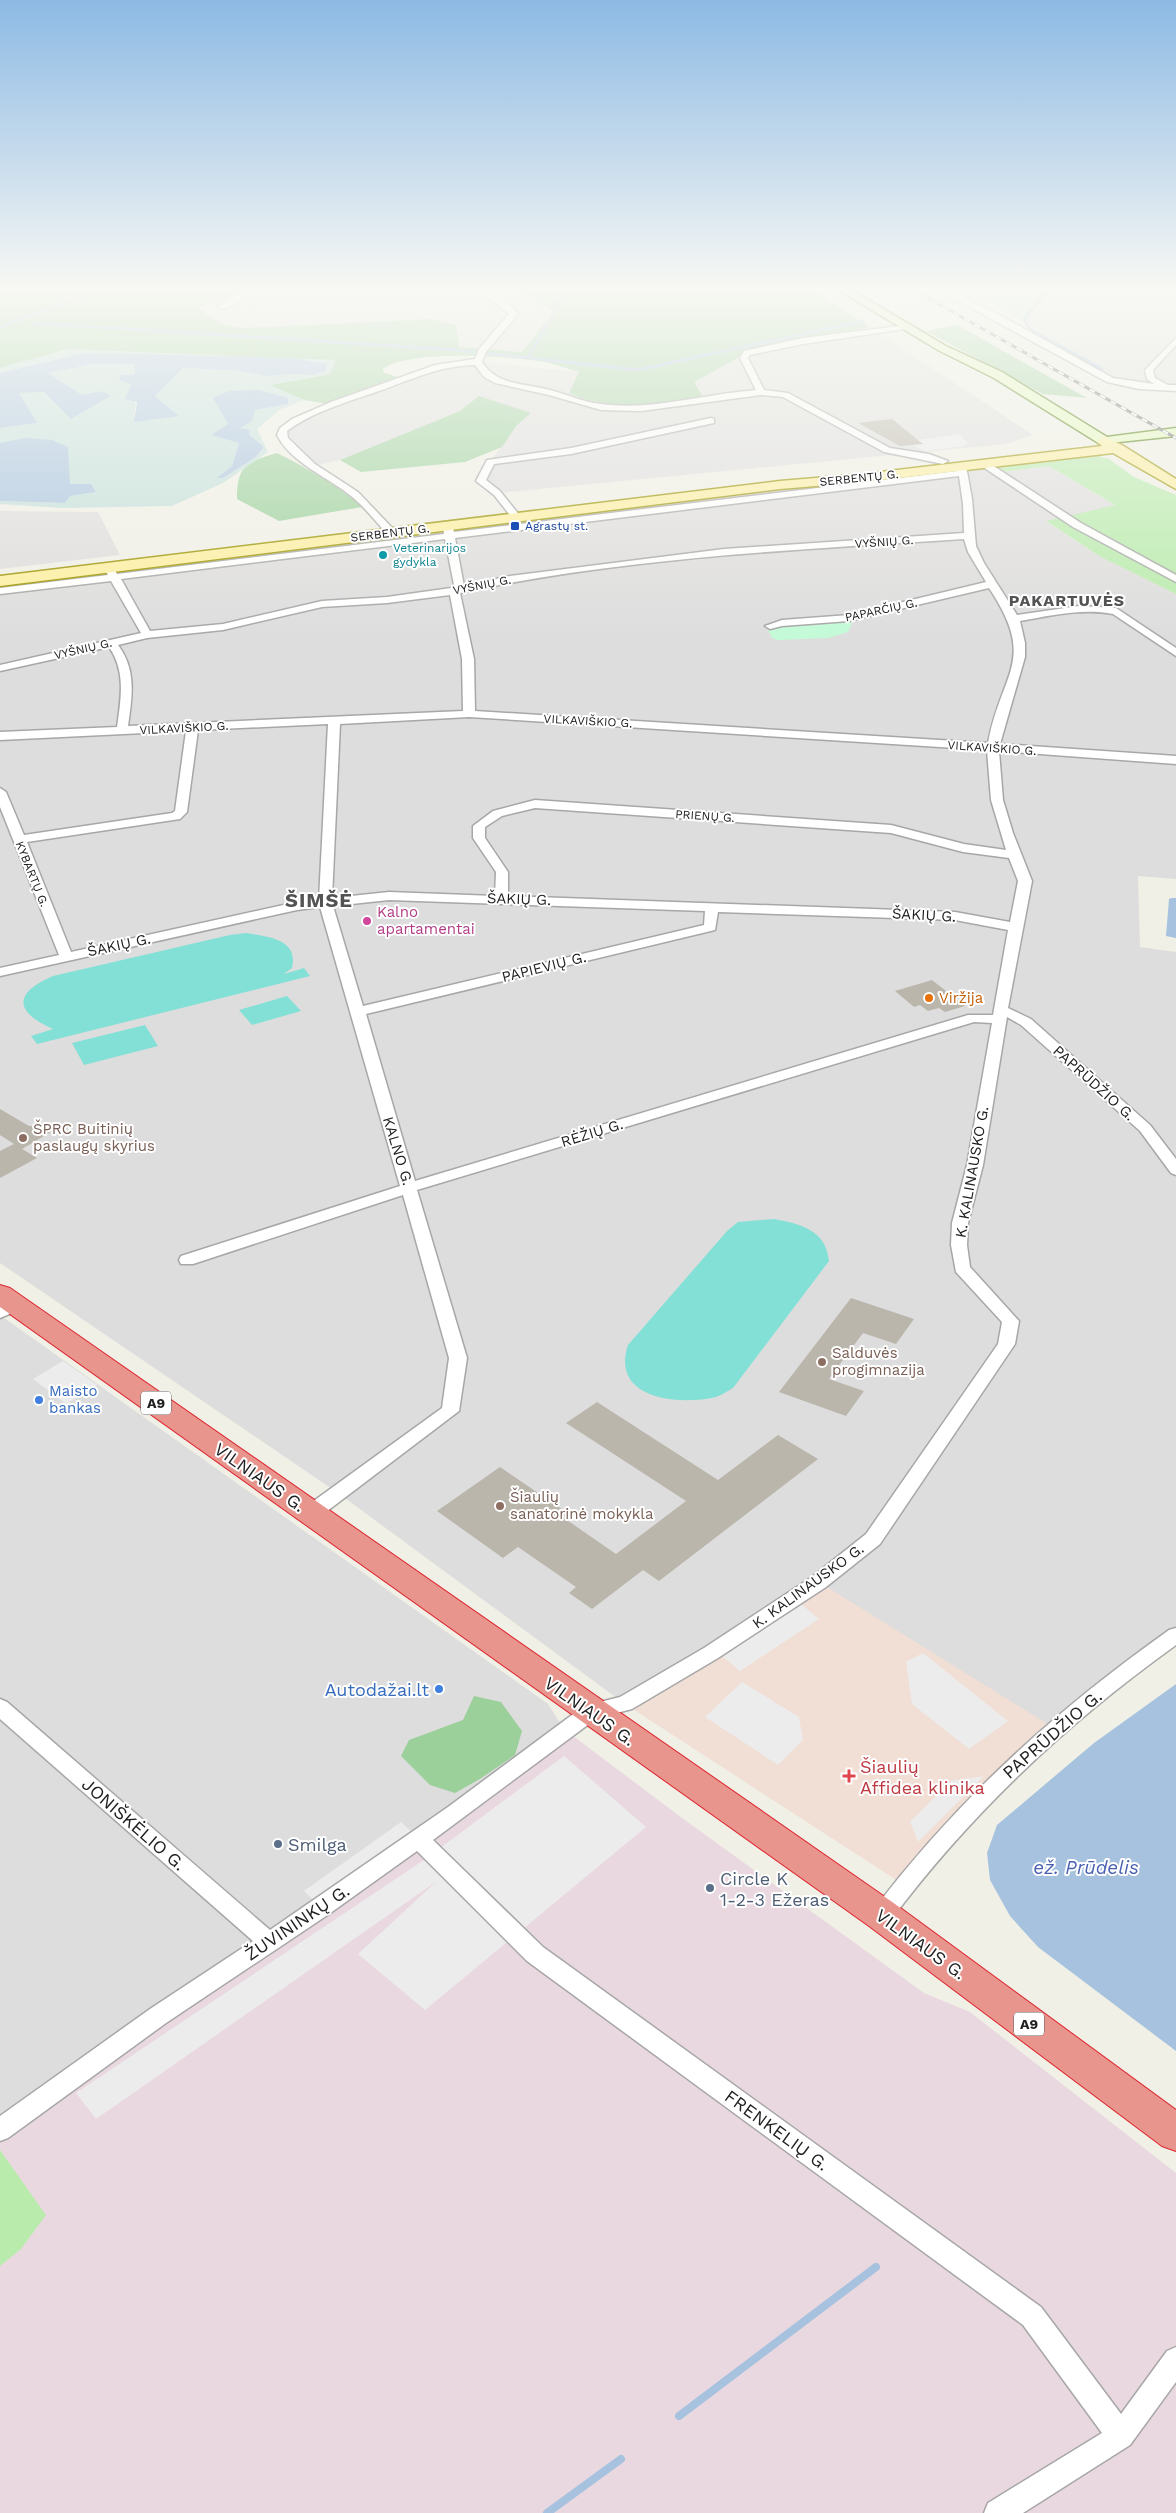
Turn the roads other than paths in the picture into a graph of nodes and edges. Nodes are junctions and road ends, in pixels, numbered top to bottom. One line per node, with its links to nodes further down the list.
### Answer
1 (331, 406): 19 (street)
2 (599, 406): 3 (street)
3 (659, 406)
4 (806, 406): 12 (street)
5 (1029, 406): 10 (main road)
6 (1046, 406): 11 (main road)
7 (711, 421): 17 (street)
8 (1176, 432): 11 (main road, SERBENTŲ G.)
9 (1176, 440): 11 (main road, SERBENTŲ G.)
10 (1088, 443): 11 (main road); 12 (main road, SERBENTŲ G.)
11 (1108, 447): 13 (main road, SERBENTŲ G.); 16 (main road)
12 (943, 460): 15 (main road, SERBENTŲ G.)
13 (983, 464): 14 (main road, SERBENTŲ G.); 22 (street)
14 (962, 469): 15 (main road, SERBENTŲ G.); 18 (street); 20 (street, K. KALINAUSKO G.)
15 (780, 486): 17 (main road, SERBENTŲ G.)
16 (1176, 486)
17 (516, 517): 18 (main road, SERBENTŲ G.)
18 (450, 531): 19 (main road, SERBENTŲ G.); 21 (street); 26 (street)
19 (392, 533): 21 (main road, SERBENTŲ G.)
20 (969, 536): 24 (street, K. KALINAUSKO G.); 26 (street, VYŠNIŲ G.)
21 (112, 572): 23 (main road, SERBENTŲ G.); 25 (street); 29 (street)
22 (1176, 579)
23 (0, 581)
24 (992, 584): 27 (street, K. KALINAUSKO G.); 28 (street, PAPARČIŲ G.)
25 (0, 591)
26 (454, 591): 29 (street, VYŠNIŲ G.); 33 (street)
27 (1012, 619): 31 (street); 38 (street, K. KALINAUSKO G.)
28 (770, 626)
29 (147, 635): 30 (street, VYŠNIŲ G.)
30 (111, 642): 32 (street, VYŠNIŲ G.); 36 (street)
31 (1176, 653)
32 (0, 668)
33 (469, 714): 34 (street, VILKAVIŠKIO G.); 38 (street, VILKAVIŠKIO G.)
34 (334, 721): 35 (street, VILKAVIŠKIO G.); 44 (street, KALNO G.)
35 (192, 728): 36 (street, VILKAVIŠKIO G.); 41 (street)
36 (122, 731): 37 (street, VILKAVIŠKIO G.)
37 (0, 736)
38 (993, 748): 39 (street, VILKAVIŠKIO G.); 42 (street, K. KALINAUSKO G.)
39 (1176, 760)
40 (0, 792): 41 (street, KYBARTŲ G.)
41 (18, 840): 47 (street, KYBARTŲ G.)
42 (1014, 854): 43 (street, PRIENŲ G.); 46 (street, K. KALINAUSKO G.)
43 (501, 898): 44 (street, ŠAKIŲ G.); 45 (street, ŠAKIŲ G.)
44 (325, 902): 47 (street, ŠAKIŲ G.); 49 (street, KALNO G.)
45 (712, 906): 46 (street, ŠAKIŲ G.); 49 (street, PAPIEVIŲ G.)
46 (1015, 926): 50 (street, K. KALINAUSKO G.)
47 (66, 956): 48 (street, ŠAKIŲ G.)
48 (0, 972)
49 (358, 1012): 52 (street, KALNO G.)
50 (1000, 1015): 51 (street, PAPRŪDŽIO G.); 52 (street, RĖŽIŲ G.); 58 (street, K. KALINAUSKO G.)
51 (1176, 1170)
52 (410, 1188): 53 (street, RĖŽIŲ G.); 55 (street, KALNO G.)
53 (187, 1260)
54 (5, 1304): 55 (highway, VILNIAUS G. / A9)
55 (311, 1513): 58 (highway, VILNIAUS G. / A9)
56 (1176, 1635): 60 (street, PAPRŪDŽIO G.)
57 (0, 1706): 61 (street, JONIŠKĖLIO G.)
58 (590, 1711): 59 (street, ŽUVININKŲ G.); 60 (highway, VILNIAUS G. / A9)
59 (418, 1838): 61 (street, ŽUVININKŲ G.); 65 (street, FRENKELIŲ G.)
60 (882, 1915): 63 (highway, VILNIAUS G. / A9)
61 (268, 1942): 62 (street, ŽUVININKŲ G.)
62 (0, 2130)
63 (1176, 2133)
64 (1176, 2360): 65 (street)
65 (1121, 2436): 66 (street)
66 (998, 2513)

